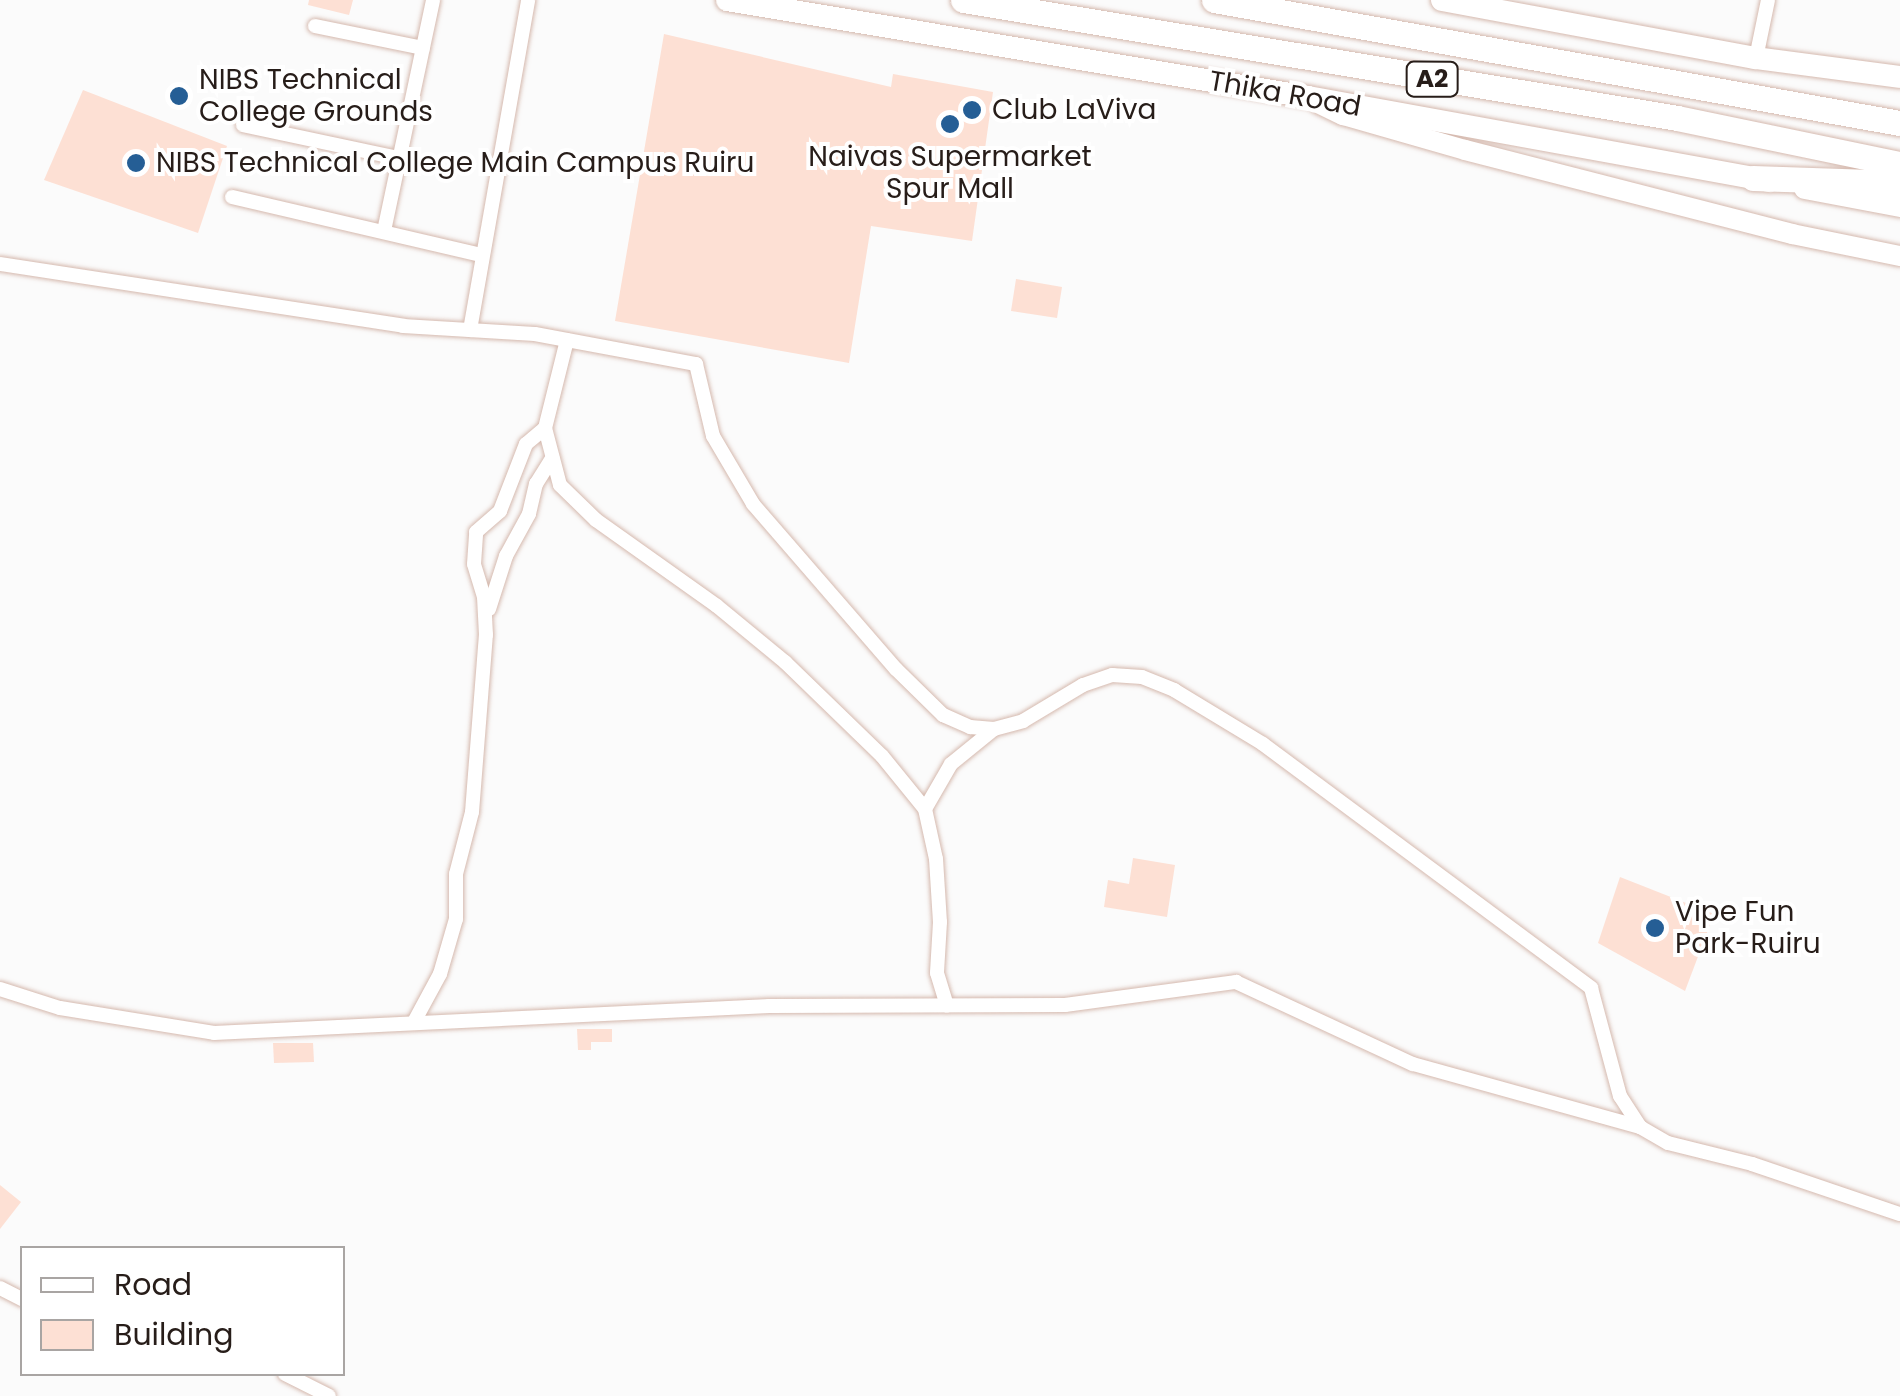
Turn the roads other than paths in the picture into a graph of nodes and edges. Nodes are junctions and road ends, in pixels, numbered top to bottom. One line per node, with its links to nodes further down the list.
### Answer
1 (433, 0): 9 (street)
2 (528, 0): 22 (street)
3 (727, 0): 12 (main road, Thika Road)
4 (963, 0): 16 (highway, Thika Road / A2)
5 (1214, 0): 13 (highway, A2)
6 (1442, 0): 10 (main road)
7 (1768, 0): 10 (street)
8 (315, 26): 9 (street)
9 (422, 48): 15 (street)
10 (1756, 58): 11 (main road)
11 (1900, 77)
12 (1308, 97): 17 (main road, Thika Road); 23 (street)
13 (1900, 122)
14 (243, 125): 15 (street)
15 (398, 158): 21 (street)
16 (1900, 164)
17 (1752, 178): 18 (highway); 20 (main road, Thika Road)
18 (1900, 183)
19 (232, 197): 21 (street)
20 (1900, 206)
21 (384, 231): 22 (street)
22 (482, 255): 25 (street)
23 (1900, 256)
24 (0, 264): 25 (street)
25 (470, 330): 26 (street)
26 (567, 340): 27 (street); 30 (street)
27 (544, 428): 28 (street); 29 (street)
28 (552, 458): 29 (street); 31 (street)
29 (486, 620): 34 (street)
30 (994, 728): 31 (street); 35 (street)
31 (925, 809): 33 (street)
32 (0, 989): 34 (street)
33 (947, 1006): 34 (street); 35 (street)
34 (414, 1022)
35 (1640, 1128): 36 (street)
36 (1900, 1214)
37 (289, 1376): 38 (street)
38 (329, 1396)

